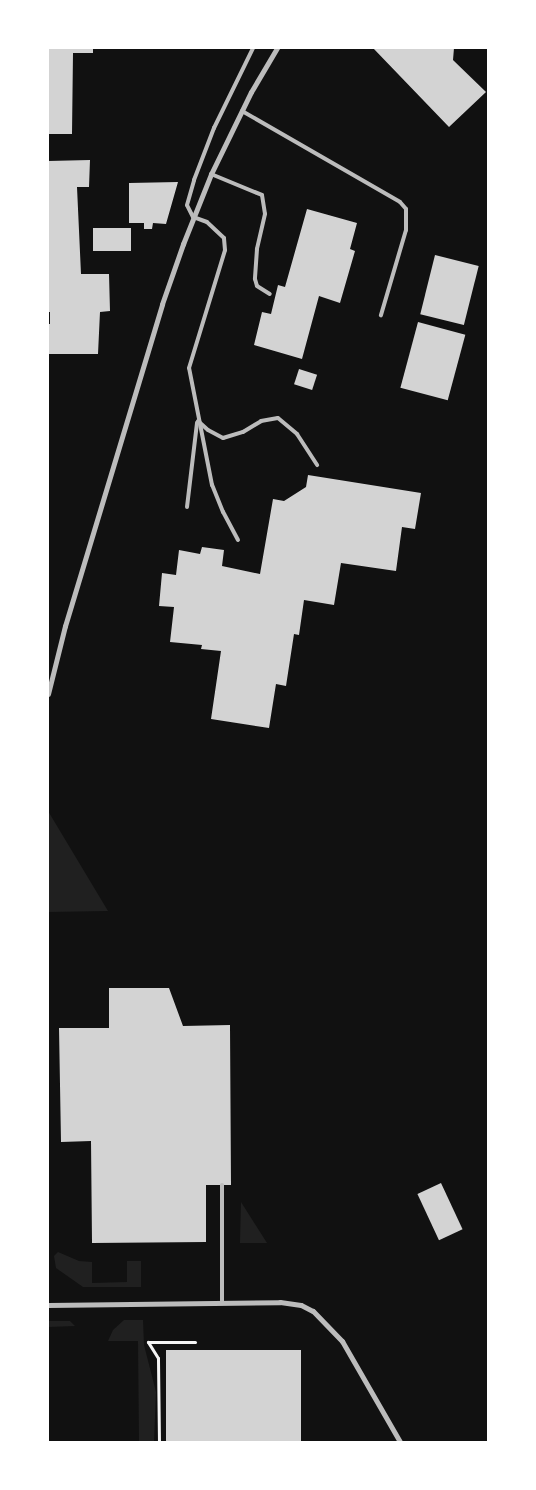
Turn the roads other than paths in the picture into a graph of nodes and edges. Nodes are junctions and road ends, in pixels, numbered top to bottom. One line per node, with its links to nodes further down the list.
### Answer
1 (253, 48): 5 (lane)
2 (277, 48): 3 (street)
3 (242, 111): 4 (street); 7 (lane)
4 (211, 174): 5 (street); 6 (lane)
5 (193, 217): 8 (lane); 12 (street)
6 (270, 294)
7 (381, 315)
8 (198, 421): 9 (lane); 10 (lane); 11 (lane)
9 (317, 465)
10 (187, 507)
11 (238, 540)
12 (48, 694)
13 (222, 1185): 14 (lane)
14 (222, 1303): 15 (street); 16 (street)
15 (48, 1305)
16 (400, 1442)

